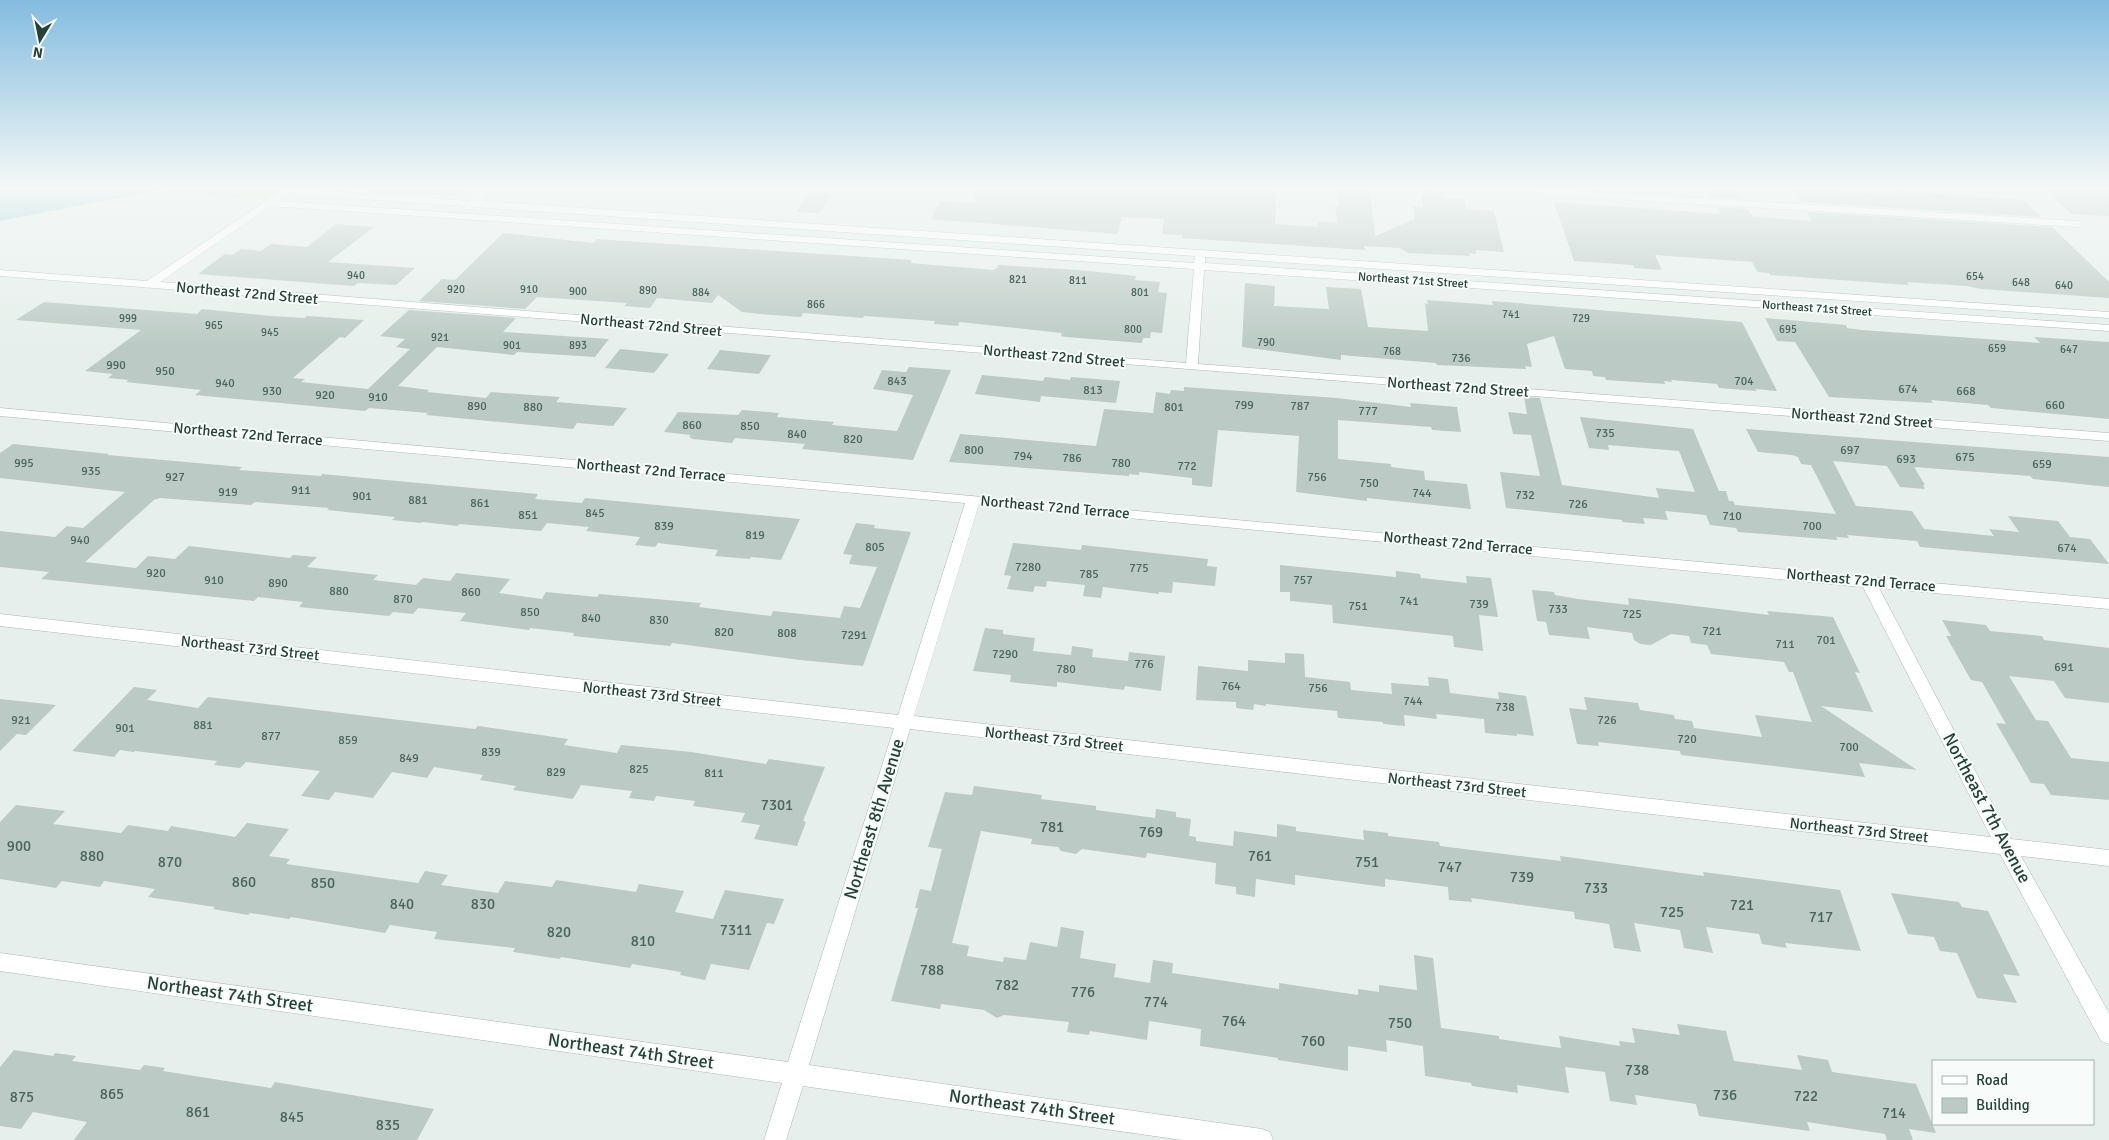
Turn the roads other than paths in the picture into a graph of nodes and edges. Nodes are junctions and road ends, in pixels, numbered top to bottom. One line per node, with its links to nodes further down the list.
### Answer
1 (213, 241): 6 (street)
2 (883, 241): 4 (street, Northeast 71st Street)
3 (955, 241): 4 (street, Northeast 71st Street)
4 (1199, 260): 7 (street, Northeast 71st Street); 8 (street, Northeast 71st Street); 9 (street)
5 (0, 273): 6 (street, Northeast 72nd Street)
6 (149, 285): 9 (street, Northeast 72nd Street)
7 (2109, 315)
8 (2109, 328)
9 (1192, 367): 11 (street, Northeast 72nd Street)
10 (0, 412): 12 (street, Northeast 72nd Terrace)
11 (2109, 437)
12 (973, 499): 13 (street, Northeast 72nd Terrace); 16 (street, Northeast 8th Avenue)
13 (1868, 581): 14 (street, Northeast 72nd Terrace); 17 (street, Northeast 7th Avenue)
14 (2109, 604)
15 (0, 620): 16 (street, Northeast 73rd Street)
16 (904, 722): 17 (street, Northeast 73rd Street); 21 (street, Northeast 8th Avenue)
17 (2006, 847): 18 (street, Northeast 73rd Street); 20 (street, Northeast 7th Avenue)
18 (2109, 858)
19 (0, 962): 21 (street, Northeast 74th Street)
20 (2109, 1034)
21 (795, 1074): 22 (street, Northeast 8th Avenue); 23 (street, Northeast 74th Street)
22 (775, 1140)
23 (1262, 1140)

